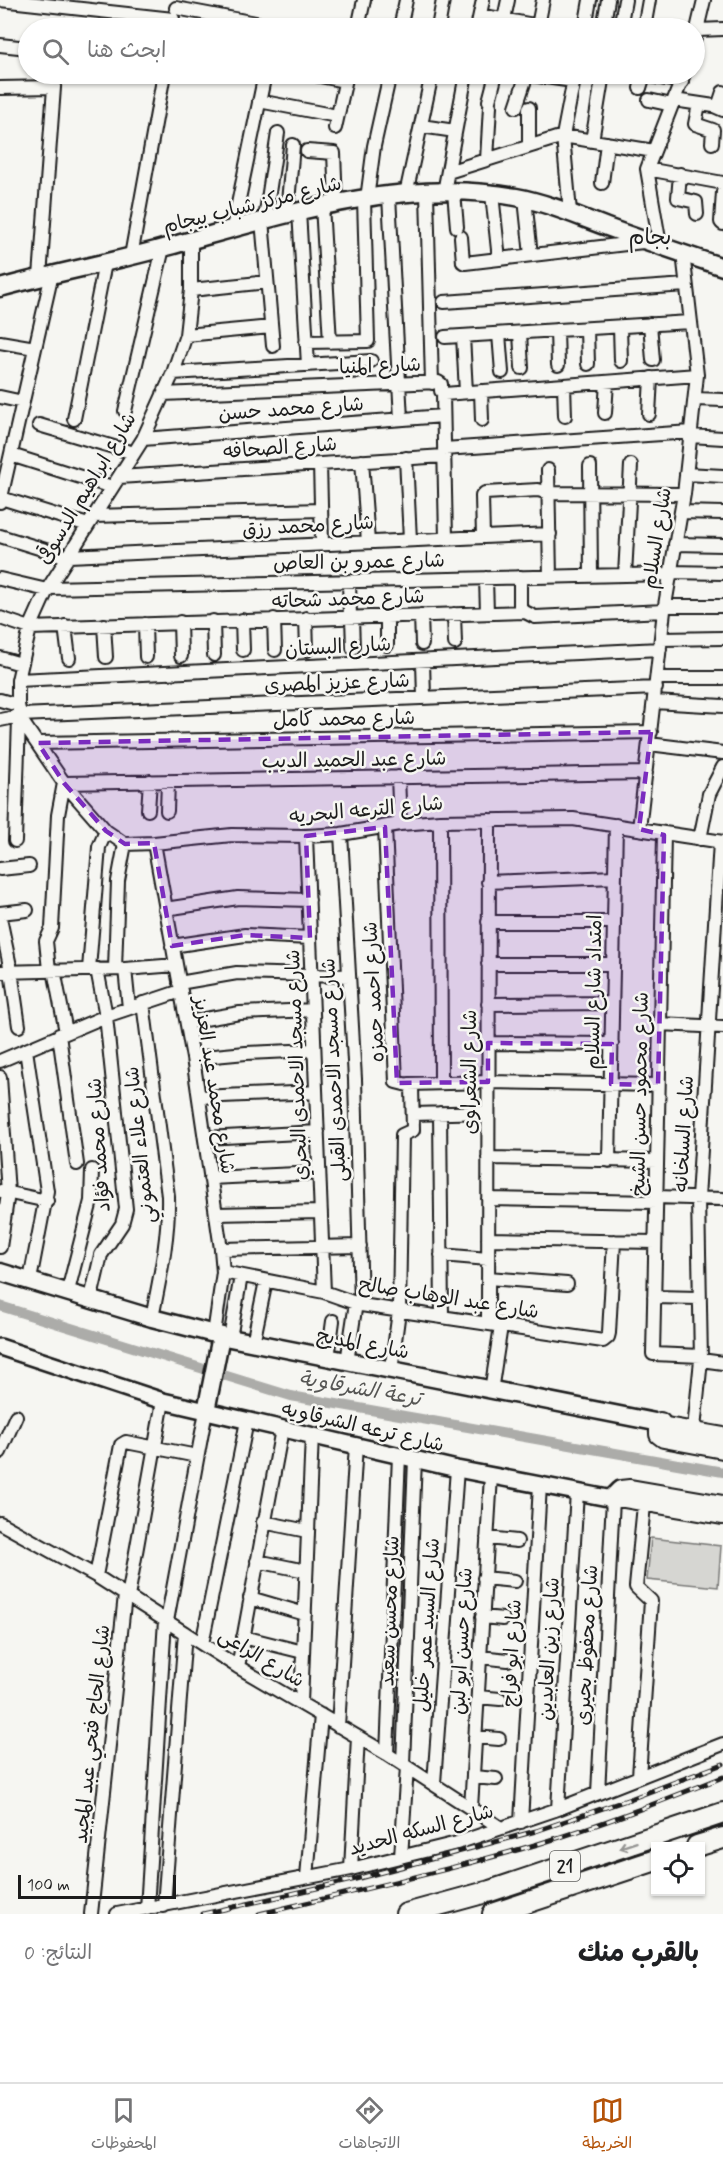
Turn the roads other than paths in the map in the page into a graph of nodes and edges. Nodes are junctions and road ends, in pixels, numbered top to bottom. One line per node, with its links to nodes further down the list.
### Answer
1 (0, 0): 13 (street)
2 (364, 0): 18 (street)
3 (406, 0): 19 (street)
4 (443, 0): 20 (street)
5 (483, 0): 16 (street)
6 (508, 0): 23 (street)
7 (543, 0): 24 (street)
8 (590, 0): 25 (street)
9 (608, 0): 26 (street)
10 (625, 0): 27 (street)
11 (649, 0): 28 (street)
12 (701, 0): 29 (street)
13 (15, 1): 14 (street)
14 (51, 3): 15 (street)
15 (174, 14): 17 (street)
16 (480, 15): 21 (street); 22 (street)
17 (205, 18)
18 (360, 18)
19 (402, 18)
20 (440, 18)
21 (479, 18)
22 (498, 18)
23 (504, 18)
24 (544, 18)
25 (587, 18)
26 (605, 18)
27 (622, 18)
28 (646, 18)
29 (698, 18)
30 (723, 29): 31 (street)
31 (705, 34)
32 (0, 45): 33 (street)
33 (18, 47)
34 (54, 84): 48 (street)
35 (162, 84): 91 (street)
36 (263, 84): 52 (street)
37 (344, 84): 52 (street)
38 (388, 84): 77 (street)
39 (430, 84): 56 (street)
40 (464, 84): 57 (street)
41 (494, 84): 67 (street)
42 (525, 84): 64 (street)
43 (573, 84): 59 (street)
44 (601, 84): 60 (street)
45 (641, 84): 49 (street)
46 (680, 84): 53 (street)
47 (0, 87): 48 (street)
48 (54, 87): 95 (street)
49 (640, 88)
50 (723, 92): 55 (street)
51 (649, 100): 53 (street)
52 (259, 101): 85 (street)
53 (673, 102): 54 (street); 66 (street)
54 (699, 104): 55 (street); 62 (street)
55 (720, 108)
56 (421, 126): 57 (street); 76 (street)
57 (455, 131): 69 (street)
58 (278, 133): 83 (street)
59 (563, 136): 60 (street); 64 (street); 81 (street)
60 (592, 141): 61 (street)
61 (607, 143): 66 (street); 71 (street)
62 (712, 143)
63 (292, 145): 80 (street)
64 (529, 146): 67 (street)
65 (307, 151): 79 (street)
66 (654, 151): 68 (street)
67 (487, 160): 69 (street)
68 (647, 169): 70 (street); 87 (street)
69 (448, 172): 73 (street)
70 (680, 174): 72 (street); 82 (street)
71 (602, 183)
72 (723, 183)
73 (442, 192): 75 (main road, شارع مركز شباب بيجام); 76 (main road, شارع مركز شباب بيجام); 92 (street); 128 (street)
74 (723, 192): 84 (street)
75 (492, 194): 78 (main road, شارع مركز شباب بيجام); 92 (street)
76 (397, 195): 77 (main road, شارع مركز شباب بيجام); 130 (street)
77 (366, 199): 79 (main road, شارع مركز شباب بيجام); 114 (street)
78 (525, 199): 81 (main road, شارع مركز شباب بيجام); 90 (street)
79 (329, 204): 80 (main road, شارع مركز شباب بيجام); 114 (street)
80 (293, 212): 83 (main road, شارع مركز شباب بيجام); 113 (street)
81 (570, 212): 87 (main road, شارع مركز شباب بيجام)
82 (697, 214)
83 (264, 220): 85 (main road, شارع مركز شباب بيجام); 96 (street)
84 (723, 224)
85 (232, 228): 86 (main road, شارع مركز شباب بيجام)
86 (191, 240): 88 (main road, شارع مركز شباب بيجام); 99 (street, شارع ابراهيم الدسوقى)
87 (654, 243): 89 (main road, شارع مركز شباب بيجام); 90 (street)
88 (163, 248): 91 (main road, شارع مركز شباب بيجام); 140 (street)
89 (682, 253): 94 (main road, شارع مركز شباب بيجام); 97 (street, شارع السلام)
90 (531, 255): 92 (street)
91 (131, 256): 93 (main road, شارع مركز شباب بيجام)
92 (499, 259)
93 (105, 263): 95 (main road, شارع مركز شباب بيجام); 145 (street)
94 (723, 267)
95 (46, 275): 98 (main road, شارع مركز شباب بيجام); 116 (street)
96 (267, 282): 99 (street); 103 (street)
97 (686, 285): 100 (street); 101 (street, شارع السلام)
98 (0, 288)
99 (191, 290): 109 (street, شارع ابراهيم الدسوقى)
100 (444, 302)
101 (690, 322): 102 (street); 126 (street, شارع السلام)
102 (650, 324): 104 (street); 117 (street)
103 (271, 327): 109 (street); 115 (street)
104 (620, 327): 105 (street); 119 (street)
105 (587, 329): 106 (street); 120 (street)
106 (556, 330): 107 (street); 122 (street)
107 (520, 333): 108 (street); 123 (street)
108 (499, 334): 110 (street); 124 (street)
109 (186, 335): 125 (street, شارع ابراهيم الدسوقى)
110 (462, 336): 111 (street); 133 (street)
111 (445, 337)
112 (0, 342): 116 (street)
113 (306, 342): 114 (street); 121 (street)
114 (330, 342)
115 (273, 346)
116 (36, 348): 139 (street)
117 (653, 360)
118 (371, 361): 121 (street)
119 (621, 362)
120 (588, 364)
121 (308, 365): 125 (street)
122 (558, 365)
123 (522, 368)
124 (502, 372)
125 (173, 373): 134 (street, شارع ابراهيم الدسوقى)
126 (697, 375): 127 (street, شارع المنيا); 137 (street, شارع السلام)
127 (651, 378): 129 (street, شارع المنيا); 142 (street)
128 (432, 382): 130 (street, شارع المنيا); 135 (street, شارع المنيا)
129 (607, 382): 131 (street, شارع المنيا); 141 (street)
130 (399, 384): 134 (street, شارع المنيا); 146 (street)
131 (564, 385): 132 (street, شارع المنيا); 144 (street)
132 (481, 391): 133 (street, شارع المنيا); 147 (street)
133 (466, 392): 135 (street, شارع المنيا)
134 (163, 394): 151 (street, شارع ابراهيم الدسوقى)
135 (443, 394): 143 (street)
136 (0, 397): 139 (street)
137 (695, 399): 138 (street); 149 (street, شارع السلام)
138 (723, 400)
139 (23, 402): 154 (street)
140 (125, 411)
141 (605, 413)
142 (650, 414)
143 (443, 416): 146 (street, شارع محمد حسن); 152 (street)
144 (565, 416)
145 (74, 419)
146 (401, 419): 151 (street, شارع محمد حسن)
147 (482, 420)
148 (39, 425): 153 (street)
149 (691, 434): 150 (street, شارع الصحافه); 152 (street, شارع الصحافه); 161 (street, شارع السلام)
150 (723, 438)
151 (143, 439): 153 (street, شارع ابراهيم الدسوقى)
152 (444, 452): 155 (street, شارع الصحافه); 176 (street)
153 (134, 453): 163 (street, شارع ابراهيم الدسوقى)
154 (7, 458): 163 (street); 168 (street)
155 (406, 458): 156 (street, شارع الصحافه); 177 (street)
156 (362, 461): 157 (street, شارع الصحافه); 178 (street)
157 (320, 464): 163 (street, شارع الصحافه); 169 (street)
158 (631, 465): 166 (street)
159 (590, 466): 165 (street)
160 (548, 470): 164 (street)
161 (686, 474): 162 (street); 167 (street, شارع السلام)
162 (723, 476)
163 (116, 482): 172 (street, شارع ابراهيم الدسوقى)
164 (549, 493): 165 (street); 173 (street); 175 (street)
165 (591, 494): 166 (street); 186 (street)
166 (630, 494): 167 (street); 185 (street)
167 (684, 494): 170 (street, شارع السلام)
168 (0, 501): 172 (street)
169 (321, 510): 172 (street); 179 (street)
170 (681, 512): 171 (street); 180 (street, شارع السلام)
171 (723, 513)
172 (90, 520): 182 (street, شارع ابراهيم الدسوقى)
173 (550, 534): 175 (street, شارع محمد رزق); 188 (street)
174 (0, 536): 182 (street, شارع محمد رزق)
175 (483, 537): 176 (street, شارع محمد رزق)
176 (446, 539): 177 (street, شارع محمد رزق)
177 (410, 540): 178 (street, شارع محمد رزق)
178 (368, 542): 179 (street, شارع محمد رزق)
179 (322, 544): 182 (street, شارع محمد رزق)
180 (675, 544): 181 (street); 183 (street, شارع السلام)
181 (723, 545)
182 (68, 557): 192 (street, شارع ابراهيم الدسوقى)
183 (671, 573): 184 (street, شارع عمرو بن العاص); 185 (street, شارع عمرو بن العاص); 194 (street, شارع السلام)
184 (723, 573)
185 (625, 575): 186 (street, شارع عمرو بن العاص)
186 (591, 576): 188 (street, شارع عمرو بن العاص)
187 (520, 577): 188 (street, شارع عمرو بن العاص); 189 (street, شارع عمرو بن العاص); 195 (street)
188 (550, 577)
189 (486, 578): 191 (street, شارع عمرو بن العاص); 196 (street)
190 (0, 579): 192 (street, شارع عمرو بن العاص)
191 (349, 581): 192 (street, شارع عمرو بن العاص); 200 (street)
192 (48, 589): 210 (street, شارع ابراهيم الدسوقى)
193 (723, 606): 194 (street, شارع محمد شحاته)
194 (665, 608): 195 (street, شارع محمد شحاته); 214 (street, شارع السلام)
195 (520, 612): 196 (street, شارع محمد شحاته)
196 (487, 613): 197 (street, شارع محمد شحاته)
197 (454, 614): 198 (street, شارع محمد شحاته); 212 (street)
198 (421, 615): 199 (street, شارع محمد شحاته); 213 (street)
199 (387, 616): 200 (street, شارع محمد شحاته); 215 (street)
200 (351, 617): 202 (street, شارع محمد شحاته); 216 (street)
201 (0, 618): 210 (street)
202 (306, 618): 203 (street, شارع محمد شحاته); 219 (street)
203 (274, 619): 204 (street, شارع محمد شحاته); 218 (street)
204 (242, 620): 205 (street, شارع محمد شحاته); 217 (street)
205 (213, 621): 206 (street, شارع محمد شحاته); 220 (street)
206 (180, 622): 207 (street, شارع محمد شحاته); 221 (street)
207 (145, 624): 208 (street, شارع محمد شحاته); 224 (street)
208 (104, 625): 209 (street, شارع محمد شحاته); 223 (street)
209 (65, 626): 210 (street, شارع محمد شحاته); 222 (street)
210 (30, 628): 227 (street, شارع ابراهيم الدسوقى)
211 (723, 638): 214 (street, شارع البستان)
212 (455, 643)
213 (422, 644)
214 (661, 644): 226 (street, شارع البستان); 230 (street, شارع السلام)
215 (387, 645)
216 (352, 648)
217 (243, 650)
218 (275, 650)
219 (307, 650)
220 (214, 655)
221 (182, 656)
222 (69, 657)
223 (106, 657)
224 (146, 657)
225 (0, 658): 227 (street)
226 (423, 661): 229 (street, شارع البستان); 231 (street)
227 (21, 664): 229 (street, شارع ابراهيم الدسوقى)
228 (723, 678): 230 (street, شارع عزيز المصرى)
229 (18, 680): 235 (street, شارع ابراهيم الدسوقى)
230 (656, 683): 231 (street, شارع عزيز المصرى); 233 (street, شارع السلام)
231 (424, 698): 235 (street, شارع عزيز المصرى)
232 (0, 700): 235 (street)
233 (654, 702): 234 (street); 237 (street, شارع السلام)
234 (723, 706)
235 (20, 715): 236 (street, شارع عزيز المصرى); 238 (street); 259 (street, شارع ابراهيم الدسوقى)
236 (0, 720)
237 (650, 738): 238 (street, شارع محمد كامل); 239 (street, شارع محمد كامل); 240 (street, شارع السلام)
238 (38, 743): 245 (street)
239 (723, 753)
240 (646, 773): 242 (street, شارع عبد الحميد الديب); 253 (street, شارع السلام)
241 (721, 774): 258 (street)
242 (398, 777): 244 (street, شارع عبد الحميد الديب); 250 (street)
243 (150, 781): 244 (street, شارع عبد الحميد الديب); 245 (street, شارع عبد الحميد الديب); 246 (street)
244 (168, 781): 247 (street)
245 (64, 783): 254 (street); 282 (street)
246 (148, 810)
247 (167, 811)
248 (489, 820): 249 (street, شارع الترعه البحريه); 251 (street, شارع الترعه البحريه); 266 (street, شارع الشعراوى)
249 (440, 821): 250 (street, شارع الترعه البحريه); 307 (street)
250 (400, 825): 252 (street, شارع الترعه البحريه)
251 (616, 825): 253 (street, شارع الترعه البحريه); 265 (street, امتداد شارع السلام)
252 (385, 827): 255 (street, شارع الترعه البحريه); 308 (street, شارع احمد حمزه)
253 (639, 829): 256 (street, شارع الترعه البحريه)
254 (106, 831): 262 (street); 280 (street, شارع محمد فؤاد)
255 (341, 834): 257 (street, شارع الترعه البحريه); 285 (street, شارع مسجد الاحمدى القبلى)
256 (664, 835): 258 (street, شارع الترعه البحريه); 294 (street, شارع محمود حسن الشيخ)
257 (306, 836): 261 (street, شارع الترعه البحريه); 267 (street, شارع مسجد الاحمدى البحري)
258 (700, 839): 260 (street, شارع الترعه البحريه)
259 (15, 841)
260 (721, 842): 296 (street, شارع السلخانه)
261 (154, 843): 262 (street, شارع الترعه البحريه); 268 (street, شارع محمد عبد العزيز)
262 (125, 844): 281 (street)
263 (29, 866): 264 (street)
264 (0, 869)
265 (615, 877): 266 (street); 273 (street, امتداد شارع السلام)
266 (488, 882): 272 (street, شارع الشعراوى)
267 (309, 900): 268 (street); 275 (street, شارع مسجد الاحمدى البحري)
268 (165, 909): 276 (street, شارع محمد عبد العزيز)
269 (27, 910): 270 (street)
270 (0, 913)
271 (0, 918): 274 (street)
272 (488, 922): 273 (street); 278 (street, شارع الشعراوى)
273 (614, 922): 277 (street, امتداد شارع السلام)
274 (2, 934): 283 (street)
275 (310, 938): 276 (street); 284 (street, شارع مسجد الاحمدى البحري)
276 (172, 946): 279 (street, شارع محمد عبد العزيز)
277 (613, 963): 278 (street); 288 (street, امتداد شارع السلام)
278 (488, 964): 289 (street, شارع الشعراوى)
279 (176, 965): 281 (street); 286 (street, شارع محمد عبد العزيز)
280 (93, 969): 281 (street); 282 (street); 292 (street, شارع محمد فؤاد)
281 (120, 969): 290 (street)
282 (52, 970): 283 (street); 298 (street)
283 (6, 972): 295 (street)
284 (312, 975): 285 (street); 286 (street); 291 (street, شارع مسجد الاحمدى البحري)
285 (349, 976): 336 (street, شارع مسجد الاحمدى القبلى)
286 (180, 987): 287 (street); 293 (street, شارع محمد عبد العزيز)
287 (143, 1003): 290 (street); 357 (street, شارع علاء العتموني)
288 (612, 1003): 289 (street); 300 (street, امتداد شارع السلام)
289 (488, 1004): 299 (street, شارع الشعراوى)
290 (129, 1008): 292 (street)
291 (313, 1010): 293 (street); 302 (street, شارع مسجد الاحمدى البحري)
292 (106, 1016): 298 (street); 352 (street, شارع محمد فؤاد)
293 (186, 1022): 303 (street, شارع محمد عبد العزيز)
294 (660, 1024): 296 (street); 310 (street, شارع محمود حسن الشيخ)
295 (19, 1026)
296 (709, 1026): 297 (street); 326 (street, شارع السلخانه)
297 (723, 1027)
298 (63, 1033): 301 (street); 321 (street)
299 (488, 1043): 300 (street); 306 (street, شارع الشعراوى)
300 (612, 1044): 309 (street, امتداد شارع السلام)
301 (26, 1050): 304 (street); 330 (street)
302 (314, 1050): 303 (street); 311 (street, شارع مسجد الاحمدى البحري)
303 (193, 1058): 312 (street, شارع محمد عبد العزيز)
304 (0, 1061)
305 (0, 1077): 325 (street)
306 (488, 1082): 307 (street); 309 (street); 313 (street, شارع الشعراوى)
307 (441, 1083): 308 (street)
308 (409, 1084): 315 (street, شارع احمد حمزه)
309 (611, 1084): 310 (street); 319 (street, امتداد شارع السلام)
310 (658, 1085): 320 (street, شارع محمود حسن الشيخ)
311 (316, 1092): 312 (street); 316 (street, شارع مسجد الاحمدى البحري)
312 (199, 1096): 317 (street, شارع محمد عبد العزيز)
313 (488, 1112): 314 (street); 318 (street, شارع الشعراوى)
314 (440, 1113): 315 (street); 340 (street)
315 (413, 1114): 355 (street)
316 (318, 1132): 317 (street); 323 (street, شارع مسجد الاحمدى البحري)
317 (205, 1138): 324 (street, شارع محمد عبد العزيز)
318 (488, 1158): 319 (street); 327 (street, شارع الشعراوى)
319 (609, 1161): 320 (street)
320 (657, 1161): 328 (street, شارع محمود حسن الشيخ)
321 (77, 1164)
322 (92, 1170): 349 (street)
323 (319, 1173): 324 (street); 331 (street, شارع مسجد الاحمدى البحري)
324 (210, 1178): 332 (street, شارع محمد عبد العزيز)
325 (4, 1192): 330 (street); 337 (street)
326 (698, 1198): 328 (street); 329 (street); 353 (street, شارع السلخانه)
327 (488, 1199): 328 (street); 333 (street, شارع الشعراوى)
328 (656, 1199): 335 (street, شارع محمود حسن الشيخ)
329 (723, 1199)
330 (46, 1201): 346 (street)
331 (321, 1212): 332 (street); 338 (street, شارع مسجد الاحمدى البحري)
332 (216, 1214): 339 (street, شارع محمد عبد العزيز)
333 (488, 1239): 334 (street); 341 (street, شارع الشعراوى)
334 (615, 1241): 335 (street); 360 (street, شارع عبد الوهاب صالح)
335 (655, 1242): 351 (street, شارع محمود حسن الشيخ)
336 (360, 1246): 338 (street); 354 (street, شارع مسجد الاحمدى القبلى)
337 (0, 1247)
338 (322, 1247): 339 (street); 350 (street, شارع مسجد الاحمدى البحري)
339 (221, 1249): 343 (street, شارع محمد عبد العزيز)
340 (441, 1255): 341 (street); 356 (street)
341 (488, 1258): 345 (street, شارع الشعراوى)
342 (0, 1272): 346 (main road, شارع المديح)
343 (223, 1272): 344 (street, شارع عبد الوهاب صالح); 361 (street, شارع محمد عبد العزيز)
344 (241, 1276): 347 (street, شارع عبد الوهاب صالح); 361 (street)
345 (488, 1278): 348 (street); 359 (street, شارع الشعراوى)
346 (30, 1280): 349 (main road, شارع المديح)
347 (266, 1281): 350 (street, شارع عبد الوهاب صالح); 362 (street)
348 (567, 1284)
349 (68, 1292): 352 (main road, شارع المديح)
350 (324, 1292): 354 (street, شارع عبد الوهاب صالح)
351 (654, 1297): 353 (street); 365 (street, شارع محمود حسن الشيخ)
352 (91, 1298): 357 (main road, شارع المديح)
353 (699, 1298): 365 (street, شارع السلخانه)
354 (359, 1304): 355 (street, شارع عبد الوهاب صالح); 366 (street, شارع مسجد الاحمدى القبلى)
355 (399, 1311): 356 (street, شارع عبد الوهاب صالح); 368 (street)
356 (442, 1317): 359 (street, شارع عبد الوهاب صالح)
357 (152, 1318): 361 (main road, شارع المديح)
358 (333, 1321): 364 (street)
359 (488, 1324): 360 (street, شارع عبد الوهاب صالح)
360 (501, 1326): 369 (street)
361 (222, 1336): 362 (main road, شارع المديح); 371 (main road)
362 (254, 1343): 364 (main road, شارع المديح)
363 (0, 1347): 370 (street, شارع ترعه الشرقاويه)
364 (328, 1358): 366 (main road, شارع المديح)
365 (701, 1358): 367 (street); 376 (street, شارع السلخانه)
366 (347, 1362): 368 (main road, شارع المديح)
367 (723, 1363)
368 (392, 1371): 369 (main road, شارع المديح)
369 (491, 1391): 374 (main road, شارع المديح)
370 (163, 1401): 371 (street, شارع ترعه الشرقاويه); 380 (street, شارع الحاج فتحي عبد المجيد)
371 (207, 1406): 373 (street, شارع ترعه الشرقاويه); 384 (street)
372 (16, 1416): 382 (street)
373 (247, 1421): 375 (street, شارع ترعه الشرقاويه); 412 (street)
374 (660, 1423): 376 (street, شارع المديح); 381 (highway)
375 (282, 1429): 378 (street, شارع ترعه الشرقاويه); 394 (street)
376 (694, 1429): 377 (street, شارع المديح)
377 (723, 1434)
378 (312, 1436): 379 (street, شارع ترعه الشرقاويه); 396 (street)
379 (356, 1445): 383 (street, شارع ترعه الشرقاويه); 421 (street)
380 (154, 1448): 384 (street); 401 (street); 404 (street, شارع الحاج فتحي عبد المجيد)
381 (723, 1448)
382 (0, 1452)
383 (399, 1455): 385 (street, شارع ترعه الشرقاويه); 426 (street)
384 (197, 1456): 409 (street)
385 (415, 1459): 386 (street, شارع ترعه الشرقاويه); 427 (street, شارع محسن سعيد)
386 (457, 1469): 387 (street, شارع ترعه الشرقاويه); 431 (street, شارع السيد عمر خليل)
387 (491, 1476): 388 (street, شارع ترعه الشرقاويه); 397 (street, شارع حسن ابو لبن)
388 (540, 1485): 389 (street, شارع ترعه الشرقاويه); 436 (street, شارع ابو فراج)
389 (577, 1492): 390 (street, شارع ترعه الشرقاويه); 434 (street, شارع زين العابدين)
390 (613, 1499): 391 (street, شارع ترعه الشرقاويه); 392 (highway); 432 (street, شارع محفوظ بحيرى)
391 (644, 1505): 393 (street, شارع ترعه الشرقاويه); 428 (street)
392 (723, 1506)
393 (723, 1518)
394 (264, 1522): 396 (street); 399 (street)
395 (0, 1523): 401 (street, شارع الراعى)
396 (307, 1531): 400 (street)
397 (487, 1538): 398 (street); 402 (street, شارع حسن ابو لبن)
398 (517, 1542)
399 (257, 1561): 400 (street); 405 (street)
400 (306, 1571): 406 (street)
401 (96, 1576): 404 (street, شارع الراعى)
402 (484, 1578): 403 (street); 407 (street, شارع حسن ابو لبن)
403 (515, 1581)
404 (127, 1596): 409 (street, شارع الراعى); 446 (street, شارع الحاج فتحي عبد المجيد)
405 (250, 1598): 406 (street); 411 (street)
406 (304, 1614): 413 (street)
407 (482, 1617): 408 (street); 414 (street, شارع حسن ابو لبن)
408 (503, 1619)
409 (166, 1620): 410 (street, شارع الراعى); 445 (street)
410 (185, 1633): 412 (street, شارع الراعى); 444 (street)
411 (243, 1637): 413 (street); 416 (street)
412 (202, 1644): 416 (street, شارع الراعى)
413 (303, 1652): 419 (street)
414 (480, 1657): 415 (street); 417 (street, شارع حسن ابو لبن)
415 (508, 1660)
416 (238, 1667): 419 (street, شارع الراعى)
417 (478, 1697): 418 (street); 423 (street, شارع حسن ابو لبن)
418 (500, 1699)
419 (302, 1703): 420 (street, شارع الراعى)
420 (321, 1715): 421 (street, شارع الراعى); 443 (street)
421 (338, 1725): 422 (street, شارع الراعى)
422 (358, 1737): 426 (street, شارع الراعى); 442 (street)
423 (475, 1737): 424 (street); 429 (street, شارع حسن ابو لبن)
424 (499, 1739)
425 (723, 1744): 428 (street, شارع السكه الحديد)
426 (387, 1754): 427 (street, شارع الراعى)
427 (405, 1765): 431 (street, شارع الراعى); 440 (street, شارع محسن سعيد)
428 (639, 1776): 432 (street, شارع السكه الحديد)
429 (473, 1777): 430 (street); 433 (street, شارع حسن ابو لبن)
430 (496, 1779)
431 (434, 1784): 433 (street, شارع الراعى)
432 (598, 1793): 434 (street, شارع السكه الحديد)
433 (471, 1808): 437 (street, شارع الراعى)
434 (558, 1809): 436 (street, شارع السكه الحديد)
435 (723, 1813): 448 (highway, 21, one-way to 448)
436 (521, 1822): 437 (street, شارع السكه الحديد)
437 (501, 1828): 440 (street, شارع السكه الحديد)
438 (723, 1838): 439 (highway)
439 (705, 1844)
440 (401, 1857): 442 (street, شارع السكه الحديد)
441 (651, 1862): 449 (highway, 21)
442 (351, 1869): 443 (street, شارع السكه الحديد)
443 (307, 1877): 444 (street, شارع السكه الحديد)
444 (164, 1906): 445 (street, شارع السكه الحديد)
445 (147, 1909): 447 (street, شارع السكه الحديد)
446 (92, 1914)
447 (117, 1914)
448 (406, 1914)
449 (493, 1914)

